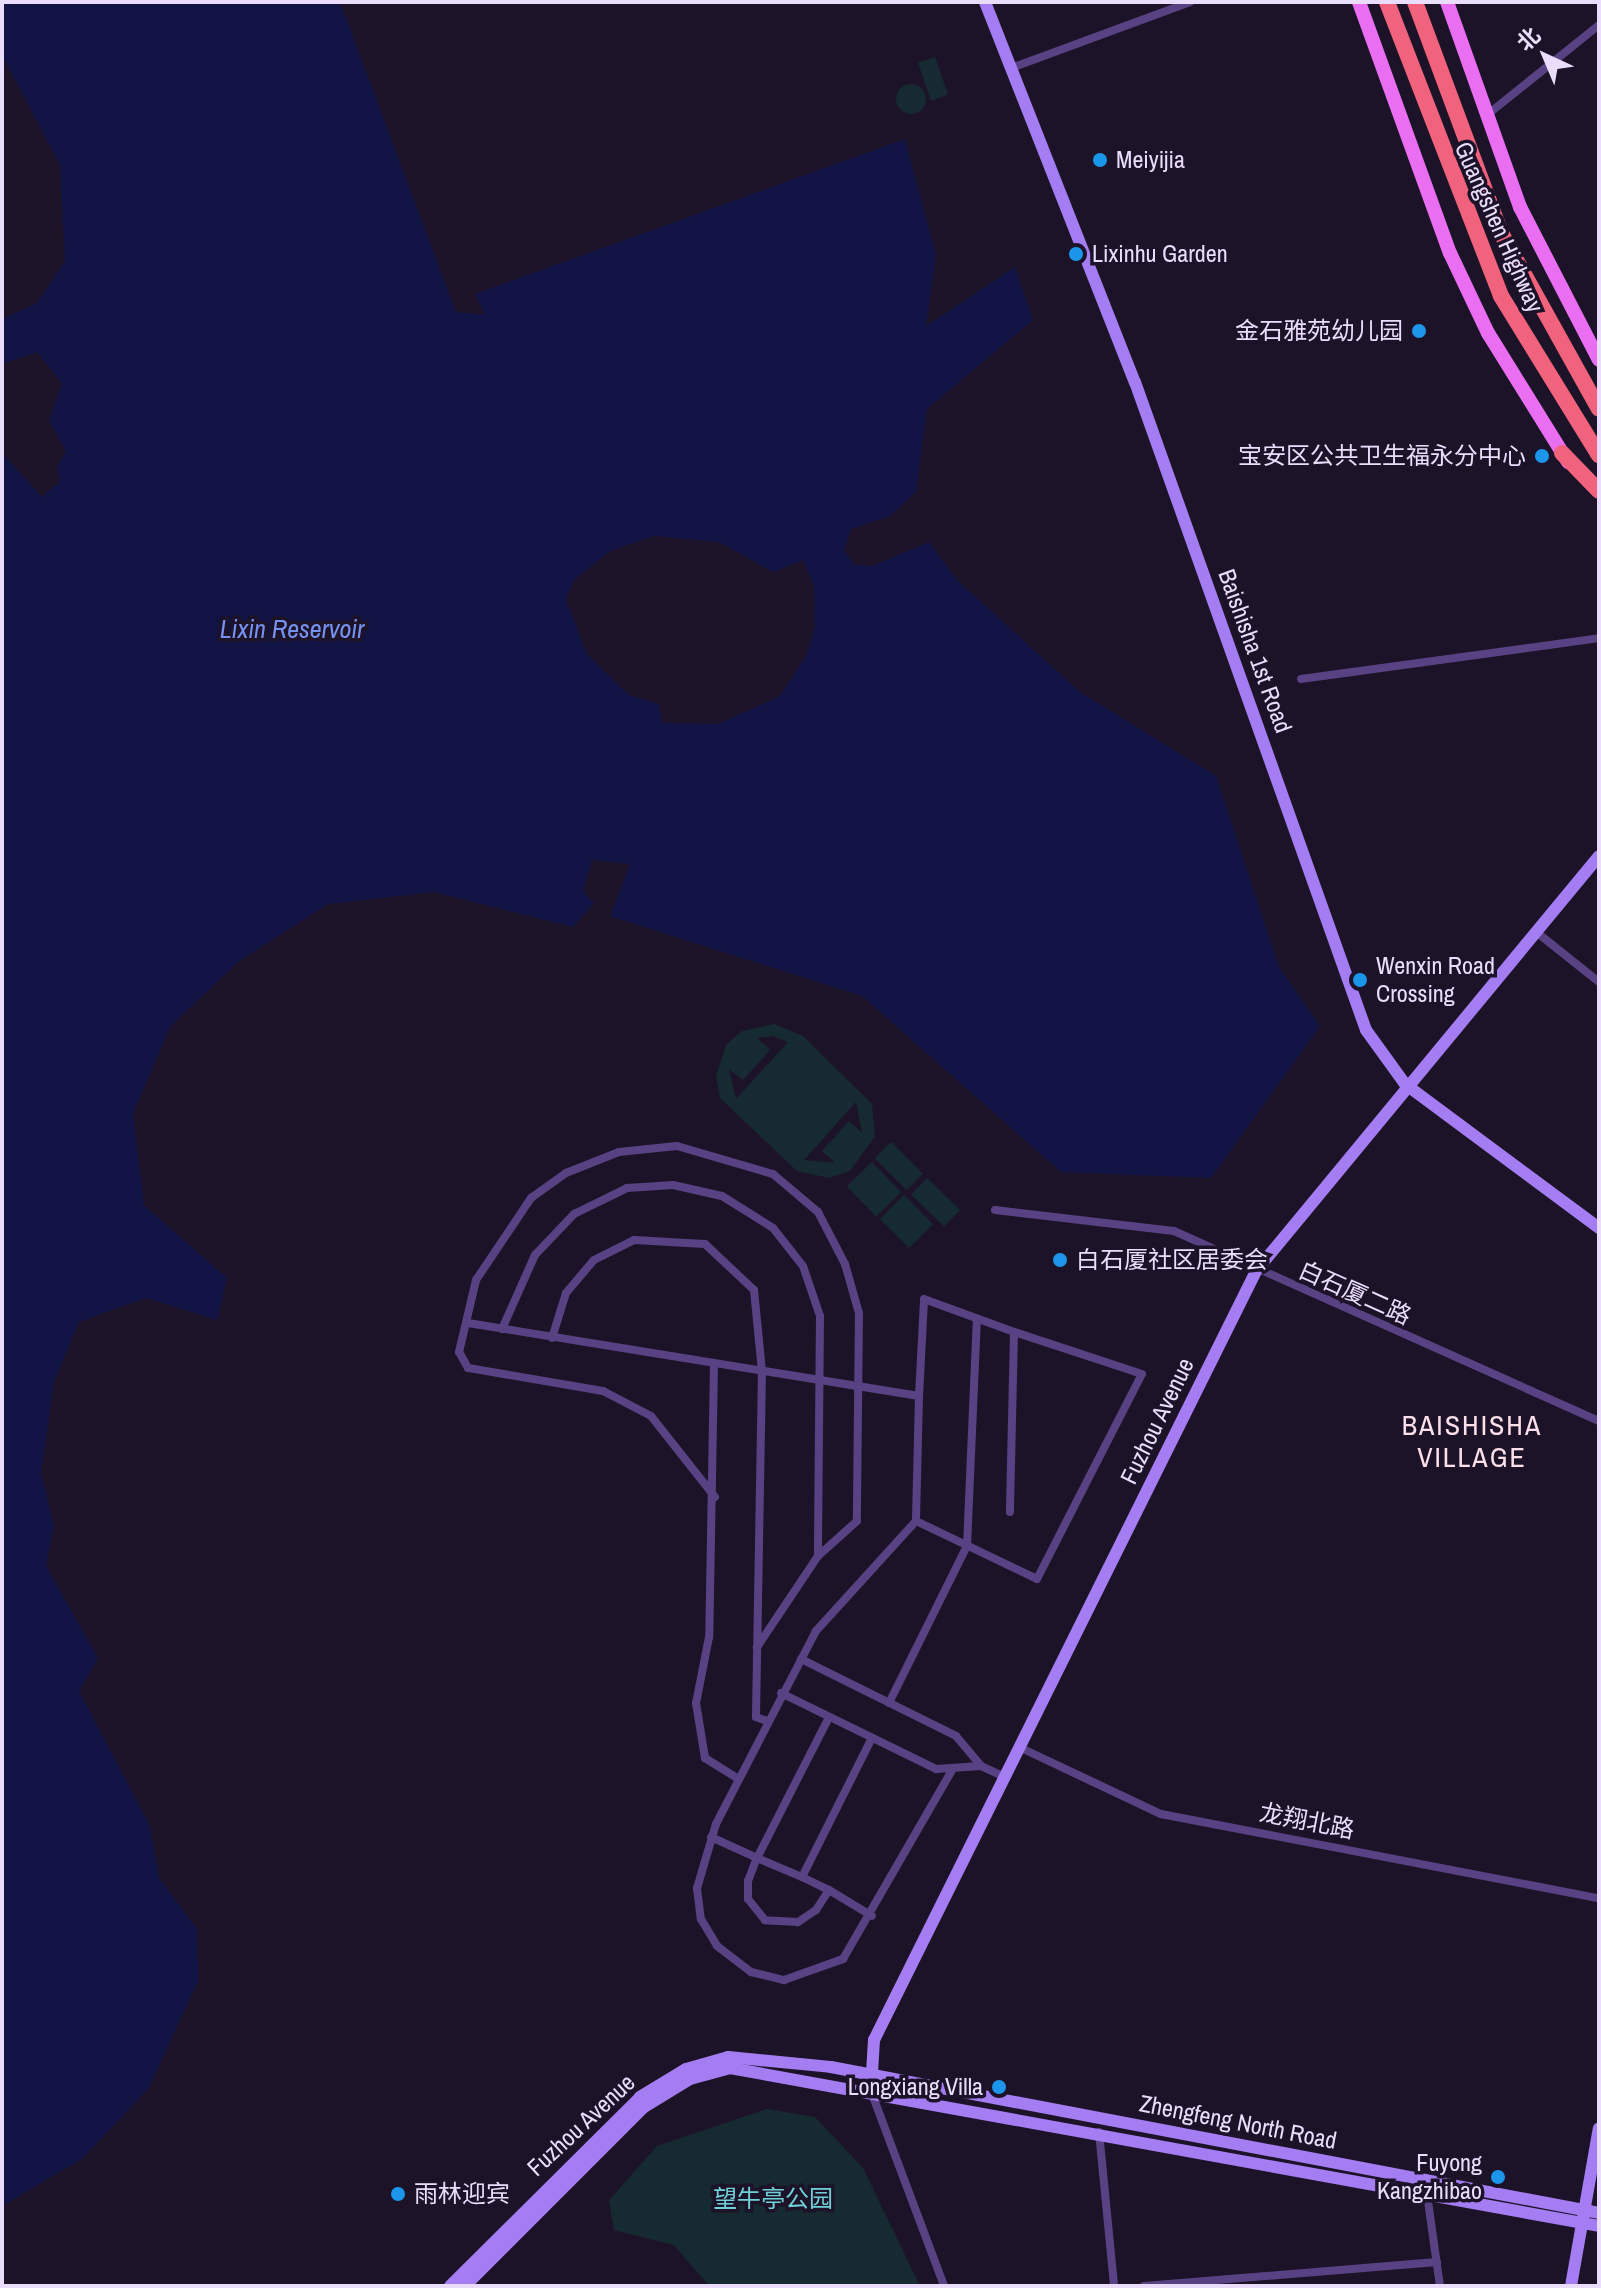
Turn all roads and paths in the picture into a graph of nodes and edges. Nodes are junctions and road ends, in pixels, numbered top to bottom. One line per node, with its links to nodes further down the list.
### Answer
1 (985, 2): 8 (street, Baishisha 1st Road)
2 (1190, 2): 8 (street)
3 (1359, 2): 12 (main road)
4 (1387, 2): 13 (highway, Guangshen Highway)
5 (1415, 2): 11 (highway, Guangshen Highway)
6 (1447, 2): 9 (main road)
7 (1599, 25): 9 (street)
8 (1011, 68): 21 (street, Baishisha 1st Road)
9 (1487, 115): 10 (main road)
10 (1599, 360)
11 (1599, 409)
12 (1562, 453): 14 (highway); 15 (main road)
13 (1599, 455)
14 (1599, 491)
15 (1599, 502)
16 (1599, 638): 17 (street)
17 (1301, 679)
18 (1599, 856): 19 (street, Fuzhou Avenue)
19 (1535, 931): 20 (street); 21 (street, Fuzhou Avenue)
20 (1599, 982)
21 (1405, 1084): 23 (street, Baishisha 1st Road); 24 (street, Fuzhou Avenue)
22 (995, 1210): 24 (street, 白石厦二路)
23 (1599, 1228)
24 (1256, 1271): 35 (street, 白石厦二路); 48 (street, Fuzhou Avenue)
25 (977, 1318): 28 (street); 34 (street); 39 (street)
26 (468, 1323): 27 (street); 33 (street); 36 (street)
27 (502, 1329): 29 (street); 32 (street)
28 (1014, 1332): 37 (street); 39 (street)
29 (552, 1338): 30 (street); 31 (street)
30 (714, 1364): 31 (street); 36 (street)
31 (762, 1371): 32 (street); 41 (street)
32 (821, 1381): 33 (street); 40 (street)
33 (860, 1387): 34 (street); 40 (street)
34 (919, 1396): 38 (street)
35 (1599, 1421)
36 (715, 1497): 52 (street)
37 (1010, 1512)
38 (916, 1521): 39 (street); 42 (street)
39 (967, 1546): 44 (street)
40 (818, 1556): 41 (street)
41 (757, 1647): 46 (street)
42 (801, 1659): 43 (street); 44 (street)
43 (781, 1693): 45 (street); 46 (street)
44 (889, 1703): 49 (street)
45 (829, 1717): 47 (street); 54 (street)
46 (767, 1721): 52 (street)
47 (872, 1738): 50 (street); 55 (street)
48 (1019, 1747): 51 (street, Fuzhou Avenue); 57 (street, 龙翔北路)
49 (981, 1766): 50 (street); 51 (street)
50 (952, 1770): 58 (street)
51 (1005, 1777): 59 (street, Fuzhou Avenue)
52 (738, 1779): 53 (street)
53 (711, 1837): 54 (street); 58 (street)
54 (757, 1858): 55 (street); 56 (street)
55 (802, 1877): 56 (street)
56 (829, 1890): 58 (street)
57 (1599, 1898)
58 (872, 1916)
59 (868, 2074): 60 (street, Fuzhou Avenue); 65 (street, Zhengfeng North Road); 68 (street, Fuzhou Avenue)
60 (871, 2089): 62 (street, Zhengfeng North Road); 69 (street, Fuzhou Avenue); 70 (street)
61 (1599, 2128): 65 (street)
62 (1099, 2132): 63 (street, Zhengfeng North Road); 71 (street)
63 (1427, 2194): 65 (street, Zhengfeng North Road); 67 (street)
64 (1599, 2213): 65 (street, Zhengfeng North Road)
65 (1584, 2216): 66 (street, Zhengfeng North Road); 74 (street)
66 (1599, 2226)
67 (1437, 2262): 72 (street); 73 (street)
68 (450, 2286)
69 (465, 2286)
70 (944, 2286)
71 (1114, 2286)
72 (1144, 2286)
73 (1440, 2286)
74 (1571, 2286)

